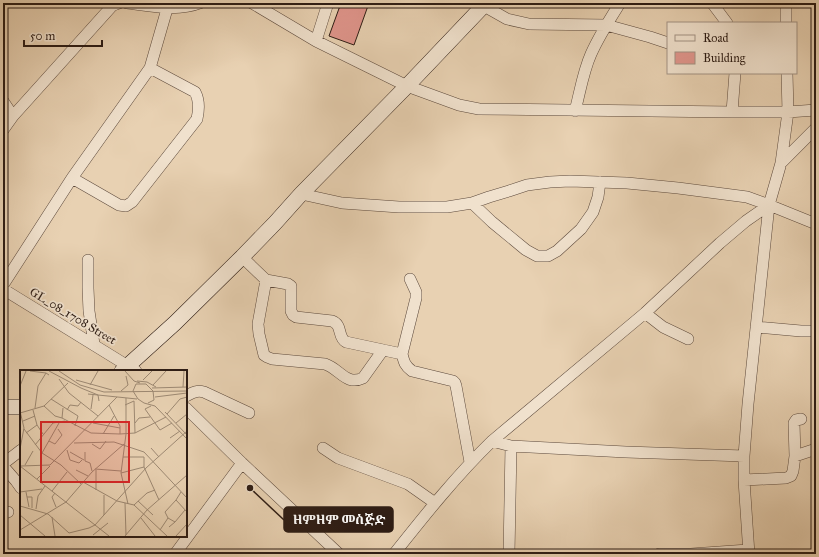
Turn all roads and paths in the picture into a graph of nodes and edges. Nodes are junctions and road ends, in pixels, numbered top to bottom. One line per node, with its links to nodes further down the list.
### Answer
1 (119, 3): 25 (street)
2 (127, 3): 10 (street)
3 (200, 3): 10 (street)
4 (252, 3): 14 (street)
5 (328, 3): 14 (street)
6 (620, 3): 13 (street)
7 (712, 3): 11 (street)
8 (786, 3): 12 (street)
9 (485, 5): 13 (street); 19 (main road)
10 (167, 9): 16 (street)
11 (726, 22)
12 (786, 22)
13 (606, 25): 15 (street); 21 (street)
14 (316, 41): 19 (street)
15 (667, 43)
16 (150, 68): 29 (street); 29 (street)
17 (735, 74): 23 (street)
18 (787, 74): 24 (street)
19 (408, 86): 21 (street); 31 (main road)
20 (3, 101): 25 (street)
21 (576, 110): 23 (street)
22 (816, 110): 24 (street)
23 (732, 112): 24 (street)
24 (788, 112): 28 (street)
25 (14, 116): 27 (street)
26 (816, 128): 28 (street)
27 (3, 130)
28 (781, 163): 33 (street)
29 (72, 178): 39 (street)
30 (600, 182): 32 (street); 32 (street); 33 (street)
31 (301, 194): 32 (street); 35 (main road)
32 (472, 203)
33 (770, 205): 34 (street); 41 (street); 42 (street)
34 (816, 224)
35 (242, 257): 38 (street); 48 (main road)
36 (88, 260): 45 (street)
37 (410, 279): 47 (street)
38 (266, 280): 46 (street); 46 (street)
39 (3, 286)
40 (3, 289): 45 (street, GL_08_1708 Street)
41 (645, 313): 44 (street); 55 (street)
42 (756, 327): 43 (street); 60 (street)
43 (816, 331)
44 (688, 339)
45 (94, 344): 48 (street, GL_08_1708 Street)
46 (383, 350): 47 (street)
47 (402, 354): 62 (street)
48 (129, 369)
49 (187, 396): 53 (street)
50 (3, 407): 51 (main road)
51 (20, 407)
52 (187, 409): 63 (street)
53 (249, 412)
54 (801, 418): 61 (street)
55 (492, 441): 56 (street); 62 (street)
56 (511, 446): 60 (street); 72 (street)
57 (323, 448): 67 (street)
58 (816, 449): 61 (street)
59 (20, 451): 64 (street)
60 (744, 456): 65 (street)
61 (795, 456): 65 (street)
62 (470, 462): 67 (street)
63 (242, 463): 69 (street); 70 (street)
64 (3, 465): 66 (street)
65 (744, 480): 68 (street)
66 (20, 487)
67 (435, 503): 71 (street)
68 (749, 552): 73 (street)
69 (175, 554)
70 (339, 554)
71 (394, 554)
72 (509, 554)
73 (660, 554)

